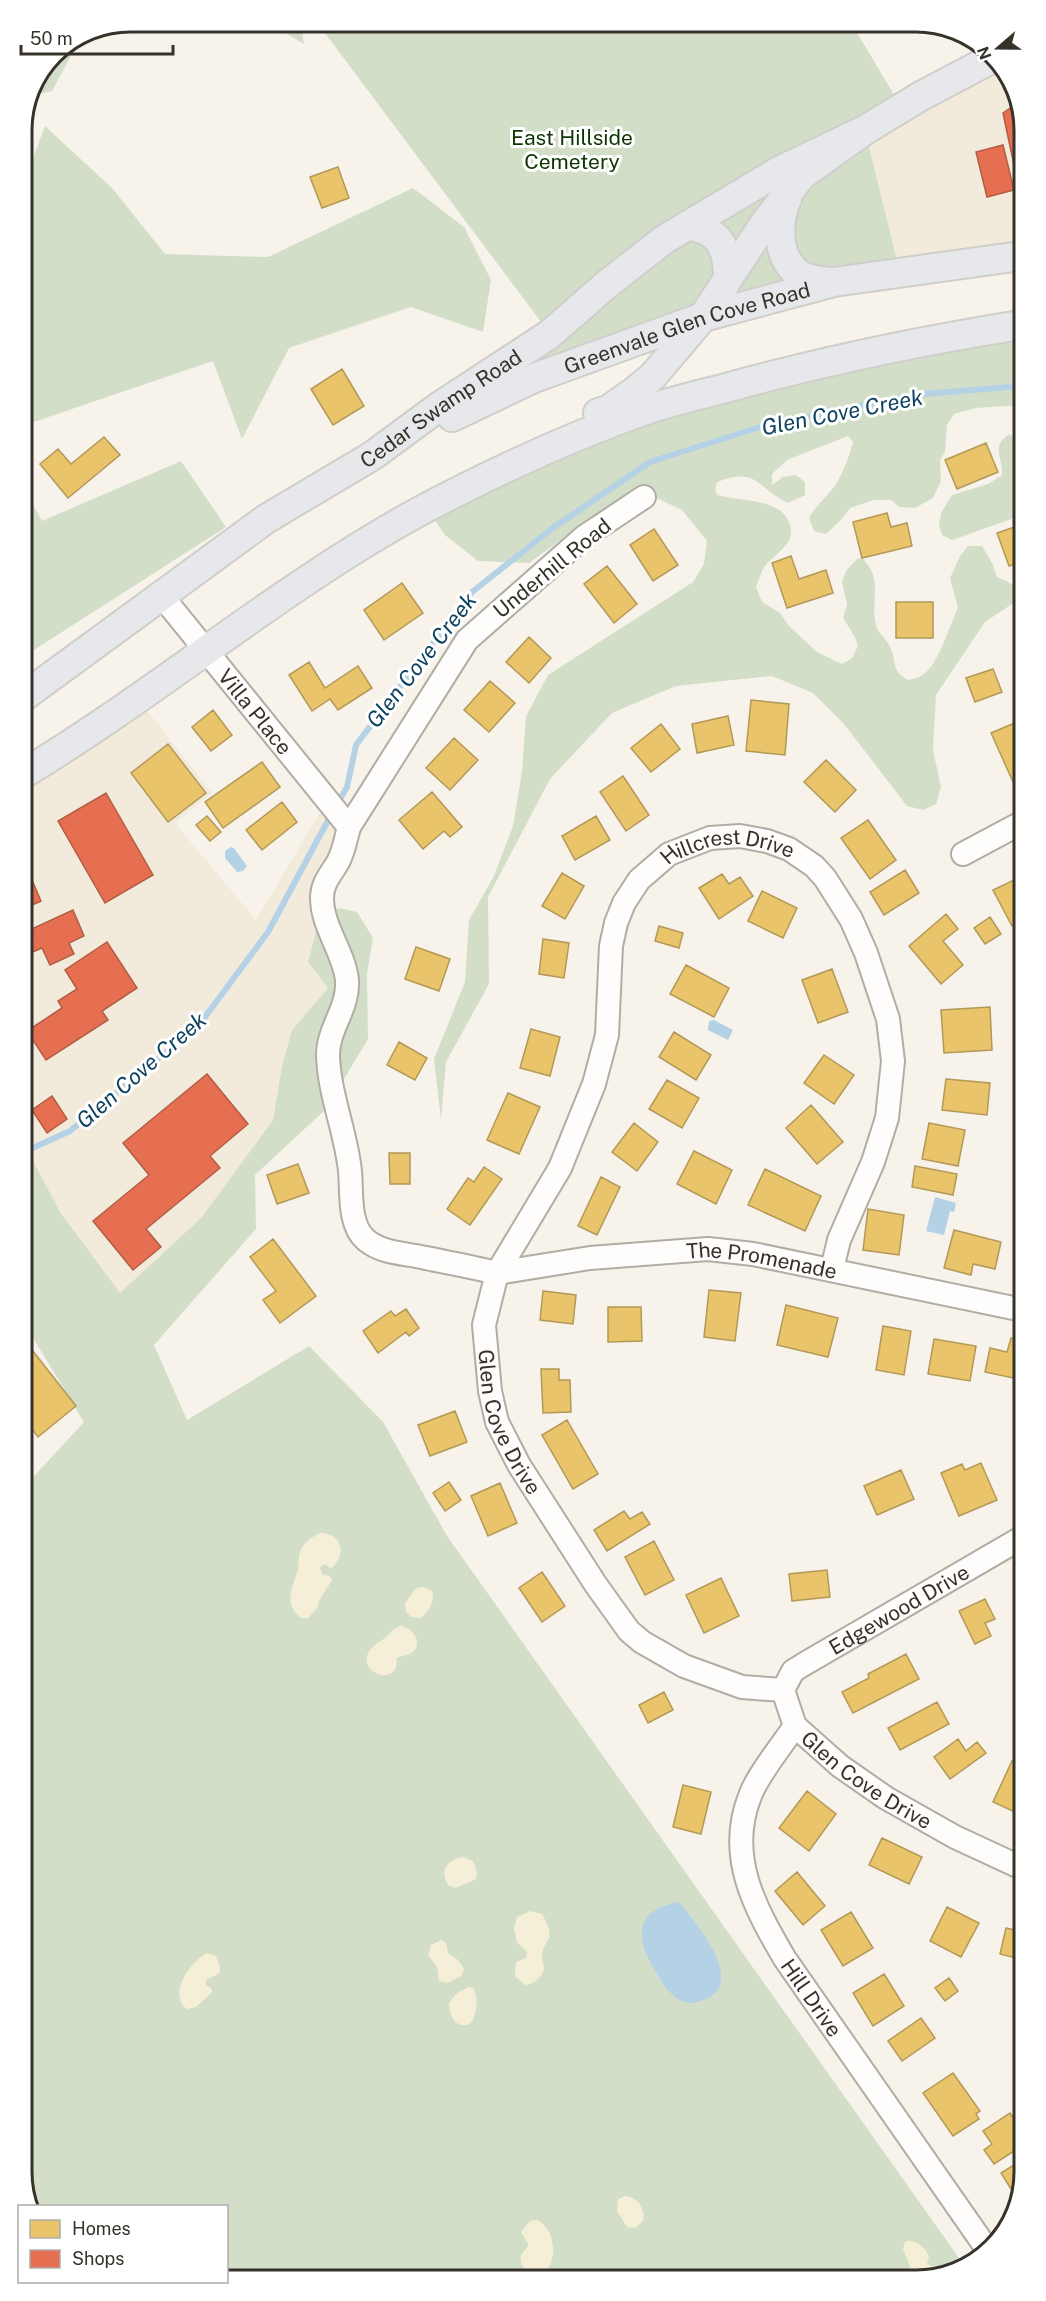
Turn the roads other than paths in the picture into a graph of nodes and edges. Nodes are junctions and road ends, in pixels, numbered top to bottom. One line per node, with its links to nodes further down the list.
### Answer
1 (968, 71): 2 (main road, Cedar Swamp Road)
2 (865, 130): 3 (main road, Cedar Swamp Road); 4 (main road, Cedar Swamp Road)
3 (792, 186): 6 (main road, Cedar Swamp Road); 7 (main road)
4 (688, 225): 6 (main road); 11 (main road, Cedar Swamp Road)
5 (1014, 257): 7 (main road, Greenvale Glen Cove Road)
6 (728, 276): 8 (main road, Cedar Swamp Road)
7 (834, 282): 8 (main road, Greenvale Glen Cove Road)
8 (703, 317): 10 (main road, Cedar Swamp Road); 11 (main road, Greenvale Glen Cove Road)
9 (1014, 326): 10 (main road)
10 (538, 453): 14 (main road)
11 (372, 456): 13 (main road, Cedar Swamp Road)
12 (644, 497): 17 (street, Underhill Road)
13 (161, 595): 14 (street, Villa Place); 15 (main road, Cedar Swamp Road)
14 (205, 651): 16 (main road); 17 (street, Villa Place)
15 (32, 690)
16 (32, 768)
17 (346, 823): 21 (street)
18 (1014, 827): 19 (street)
19 (963, 854)
20 (832, 1269): 21 (street, The Promenade); 21 (street, Hillcrest Drive); 22 (street, The Promenade)
21 (497, 1273): 24 (street, Glen Cove Drive)
22 (1014, 1308)
23 (1014, 1542): 24 (street, Edgewood Drive)
24 (783, 1690): 25 (street, Glen Cove Drive)
25 (795, 1726): 26 (street, Glen Cove Drive); 27 (street, Hill Drive)
26 (1014, 1864)
27 (983, 2243)

